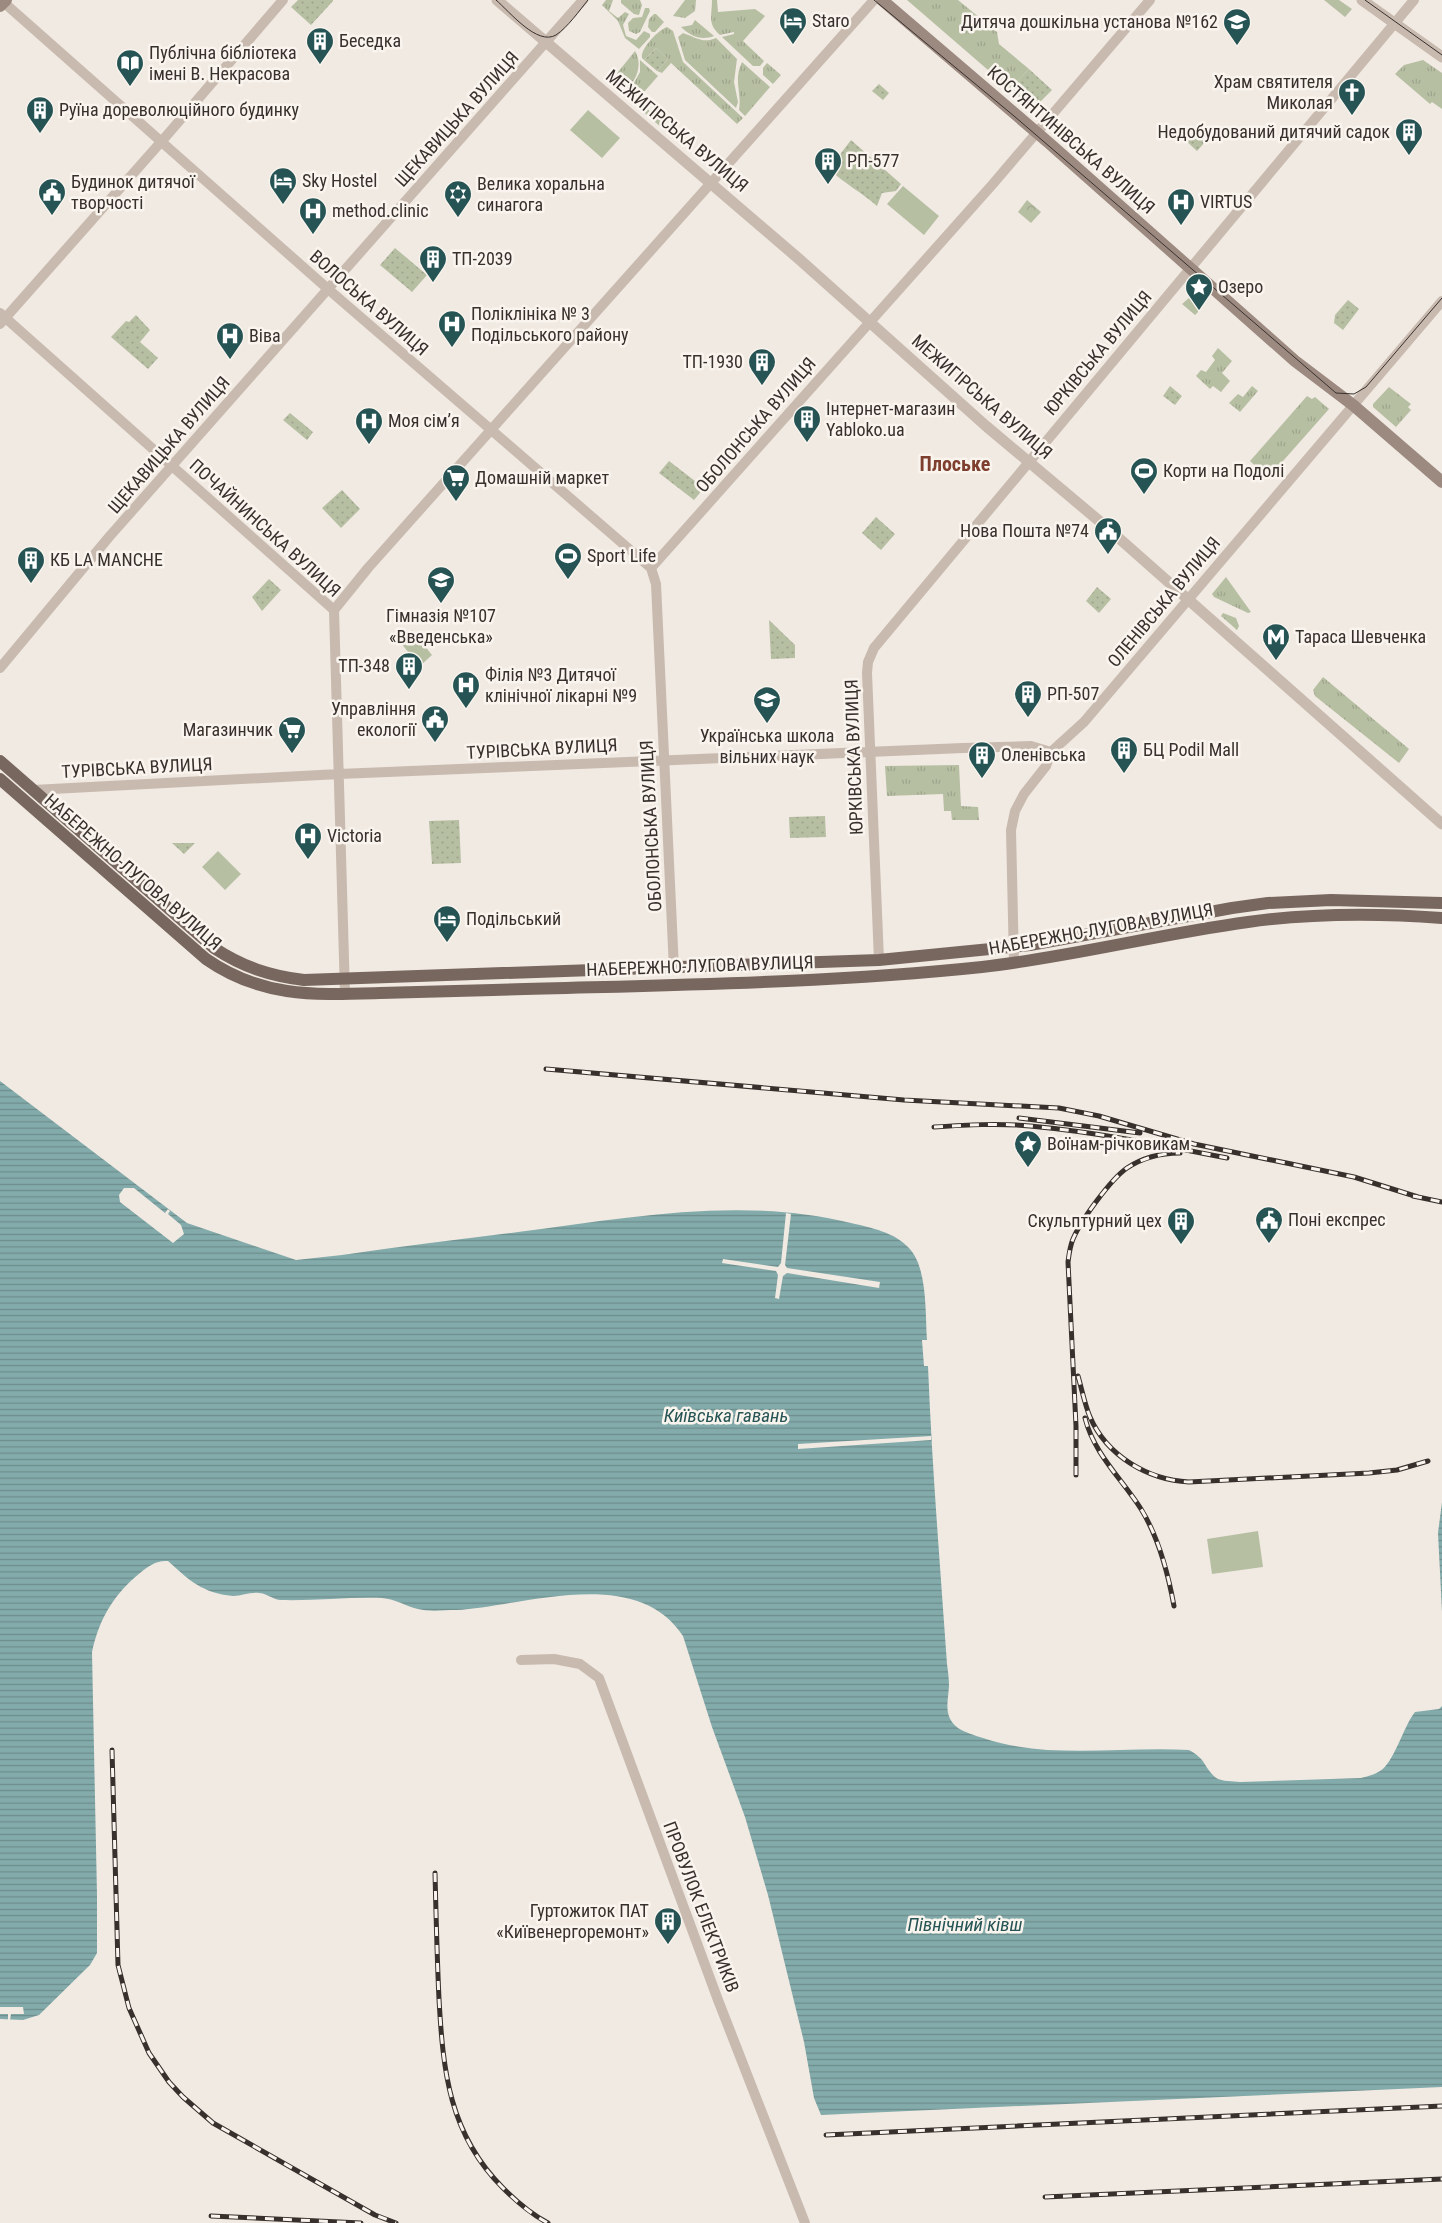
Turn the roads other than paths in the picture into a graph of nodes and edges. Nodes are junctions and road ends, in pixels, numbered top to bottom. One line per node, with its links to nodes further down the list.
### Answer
1 (283, 0): 14 (street)
2 (497, 0): 11 (street, МЕЖИГІРСЬКА ВУЛИЦЯ)
3 (583, 0): 11 (street, ЩЕКАВИЦЬКА ВУЛИЦЯ)
4 (874, 0): 15 (street)
5 (882, 0): 13 (main road, КОСТЯНТИНІВСЬКА ВУЛИЦЯ)
6 (1150, 0): 13 (street, ОБОЛОНСЬКА ВУЛИЦЯ)
7 (1362, 0): 10 (street)
8 (1414, 0): 10 (street, ЮРКІВСЬКА ВУЛИЦЯ)
9 (2, 2): 14 (street, ВОЛОСЬКА ВУЛИЦЯ)
10 (1396, 23): 12 (street); 16 (street, ЮРКІВСЬКА ВУЛИЦЯ)
11 (546, 43): 15 (street, МЕЖИГІРСЬКА ВУЛИЦЯ); 17 (street, ЩЕКАВИЦЬКА ВУЛИЦЯ)
12 (1442, 57)
13 (1036, 132): 16 (main road, КОСТЯНТИНІВСЬКА ВУЛИЦЯ); 20 (street, ОБОЛОНСЬКА ВУЛИЦЯ)
14 (162, 142): 17 (street, ВОЛОСЬКА ВУЛИЦЯ); 19 (street)
15 (711, 183): 20 (street, МЕЖИГІРСЬКА ВУЛИЦЯ); 22 (street)
16 (1191, 269): 21 (main road, КОСТЯНТИНІВСЬКА ВУЛИЦЯ); 23 (street, ЮРКІВСЬКА ВУЛИЦЯ)
17 (328, 289): 22 (street, ВОЛОСЬКА ВУЛИЦЯ); 24 (street, ЩЕКАВИЦЬКА ВУЛИЦЯ)
18 (1442, 301): 21 (street, ОЛЕНІВСЬКА ВУЛИЦЯ)
19 (2, 318): 24 (street, ПОЧАЙНИНСЬКА ВУЛИЦЯ)
20 (869, 322): 23 (street, МЕЖИГІРСЬКА ВУЛИЦЯ); 26 (street, ОБОЛОНСЬКА ВУЛИЦЯ)
21 (1352, 405): 25 (main road, КОСТЯНТИНІВСЬКА ВУЛИЦЯ); 27 (street, ОЛЕНІВСЬКА ВУЛИЦЯ)
22 (492, 429): 26 (street, ВОЛОСЬКА ВУЛИЦЯ); 28 (street)
23 (1028, 461): 27 (street, МЕЖИГІРСЬКА ВУЛИЦЯ); 30 (street, ЮРКІВСЬКА ВУЛИЦЯ)
24 (172, 466): 28 (street, ПОЧАЙНИНСЬКА ВУЛИЦЯ); 29 (street, ЩЕКАВИЦЬКА ВУЛИЦЯ)
25 (1442, 482)
26 (651, 568): 32 (street, ОБОЛОНСЬКА ВУЛИЦЯ)
27 (1188, 599): 31 (street, ОЛЕНІВСЬКА ВУЛИЦЯ); 37 (street, МЕЖИГІРСЬКА ВУЛИЦЯ)
28 (334, 610): 34 (street, ПОЧАЙНИНСЬКА ВУЛИЦЯ)
29 (0, 668)
30 (869, 752): 31 (street, ТУРІВСЬКА ВУЛИЦЯ); 32 (street, ТУРІВСЬКА ВУЛИЦЯ); 41 (street, ЮРКІВСЬКА ВУЛИЦЯ)
31 (1051, 752): 40 (street, ОЛЕНІВСЬКА ВУЛИЦЯ)
32 (664, 760): 34 (street, ТУРІВСЬКА ВУЛИЦЯ); 43 (street, ОБОЛОНСЬКА ВУЛИЦЯ)
33 (0, 761): 36 (main road, НАБЕРЕЖНО-ЛУГОВА ВУЛИЦЯ)
34 (339, 774): 36 (street, ТУРІВСЬКА ВУЛИЦЯ); 44 (street, ПОЧАЙНИНСЬКА ВУЛИЦЯ)
35 (0, 779): 45 (main road, НАБЕРЕЖНО-ЛУГОВА ВУЛИЦЯ)
36 (33, 790): 44 (main road, НАБЕРЕЖНО-ЛУГОВА ВУЛИЦЯ)
37 (1442, 824)
38 (1442, 903): 40 (main road, НАБЕРЕЖНО-ЛУГОВА ВУЛИЦЯ)
39 (1442, 918): 42 (main road, НАБЕРЕЖНО-ЛУГОВА ВУЛИЦЯ)
40 (1014, 947): 41 (main road, НАБЕРЕЖНО-ЛУГОВА ВУЛИЦЯ); 42 (street, ОЛЕНІВСЬКА ВУЛИЦЯ)
41 (879, 960): 43 (main road, НАБЕРЕЖНО-ЛУГОВА ВУЛИЦЯ)
42 (1014, 963): 45 (main road, НАБЕРЕЖНО-ЛУГОВА ВУЛИЦЯ)
43 (674, 969): 44 (main road, НАБЕРЕЖНО-ЛУГОВА ВУЛИЦЯ)
44 (345, 979): 45 (street, ПОЧАЙНИНСЬКА ВУЛИЦЯ)
45 (345, 994)
46 (521, 1660): 47 (street, ПРОВУЛОК ЕЛЕКТРИКІВ)
47 (805, 2223)

